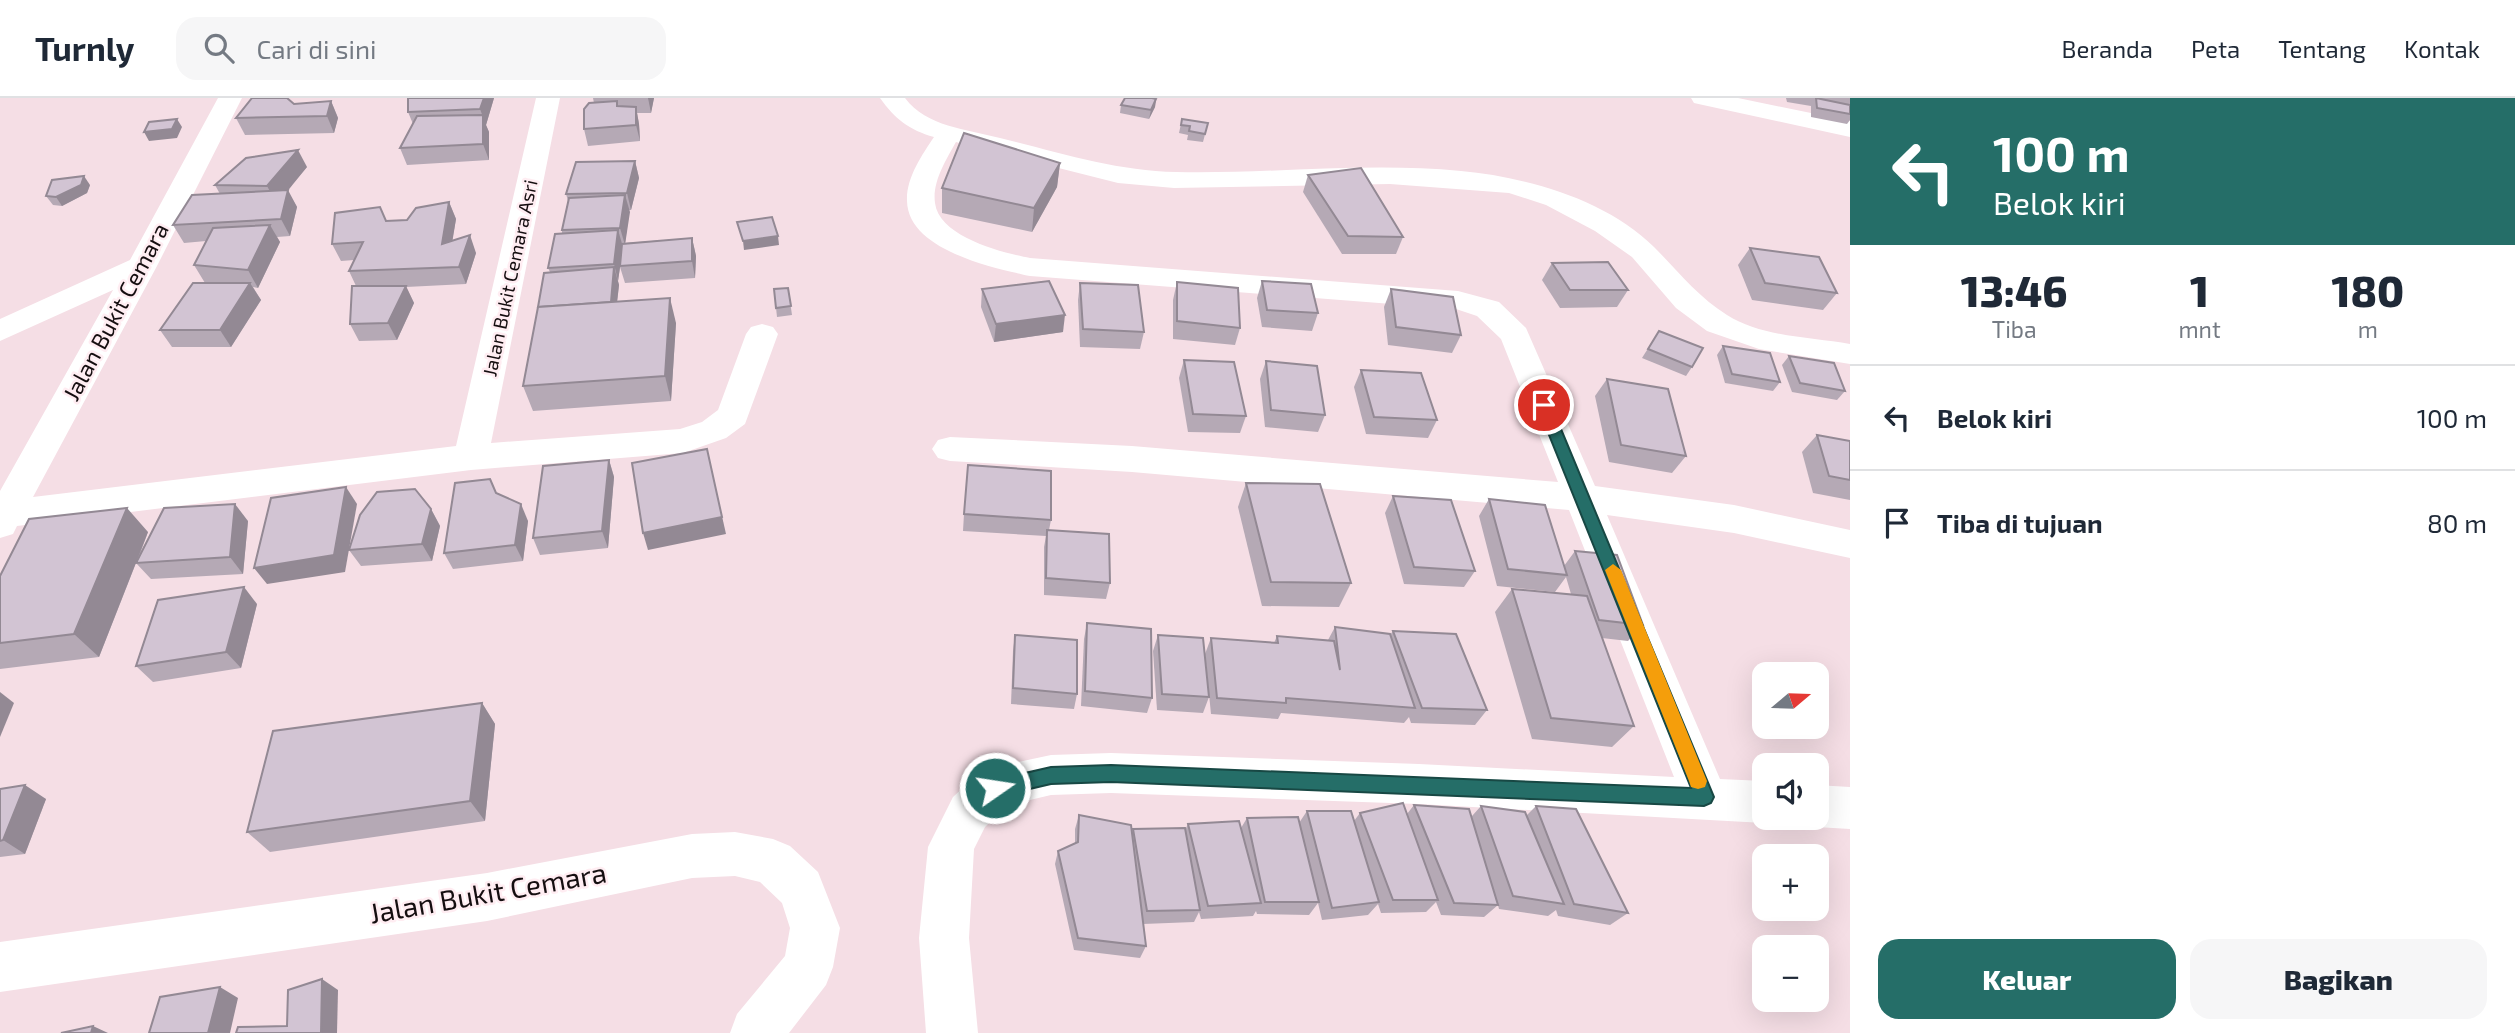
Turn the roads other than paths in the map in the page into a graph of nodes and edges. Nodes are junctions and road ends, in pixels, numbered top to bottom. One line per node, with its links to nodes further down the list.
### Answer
1 (230, 98): 7 (street, Jalan Bukit Cemara)
2 (548, 98): 12 (street, Jalan Bukit Cemara Asri)
3 (892, 98): 6 (street)
4 (1703, 98): 5 (street)
5 (1850, 129)
6 (949, 134): 10 (street); 13 (street)
7 (142, 266): 8 (street); 14 (street, Jalan Bukit Cemara)
8 (0, 331)
9 (762, 334): 12 (street)
10 (1850, 354)
11 (950, 449): 13 (street)
12 (471, 457): 14 (street)
13 (1584, 498): 15 (street); 16 (street)
14 (3, 519)
15 (1850, 544)
16 (1704, 797): 17 (street); 22 (street)
17 (1752, 801)
18 (1829, 807): 19 (street)
19 (1850, 808)
20 (0, 967): 21 (street, Jalan Bukit Cemara)
21 (755, 1033)
22 (952, 1033)

